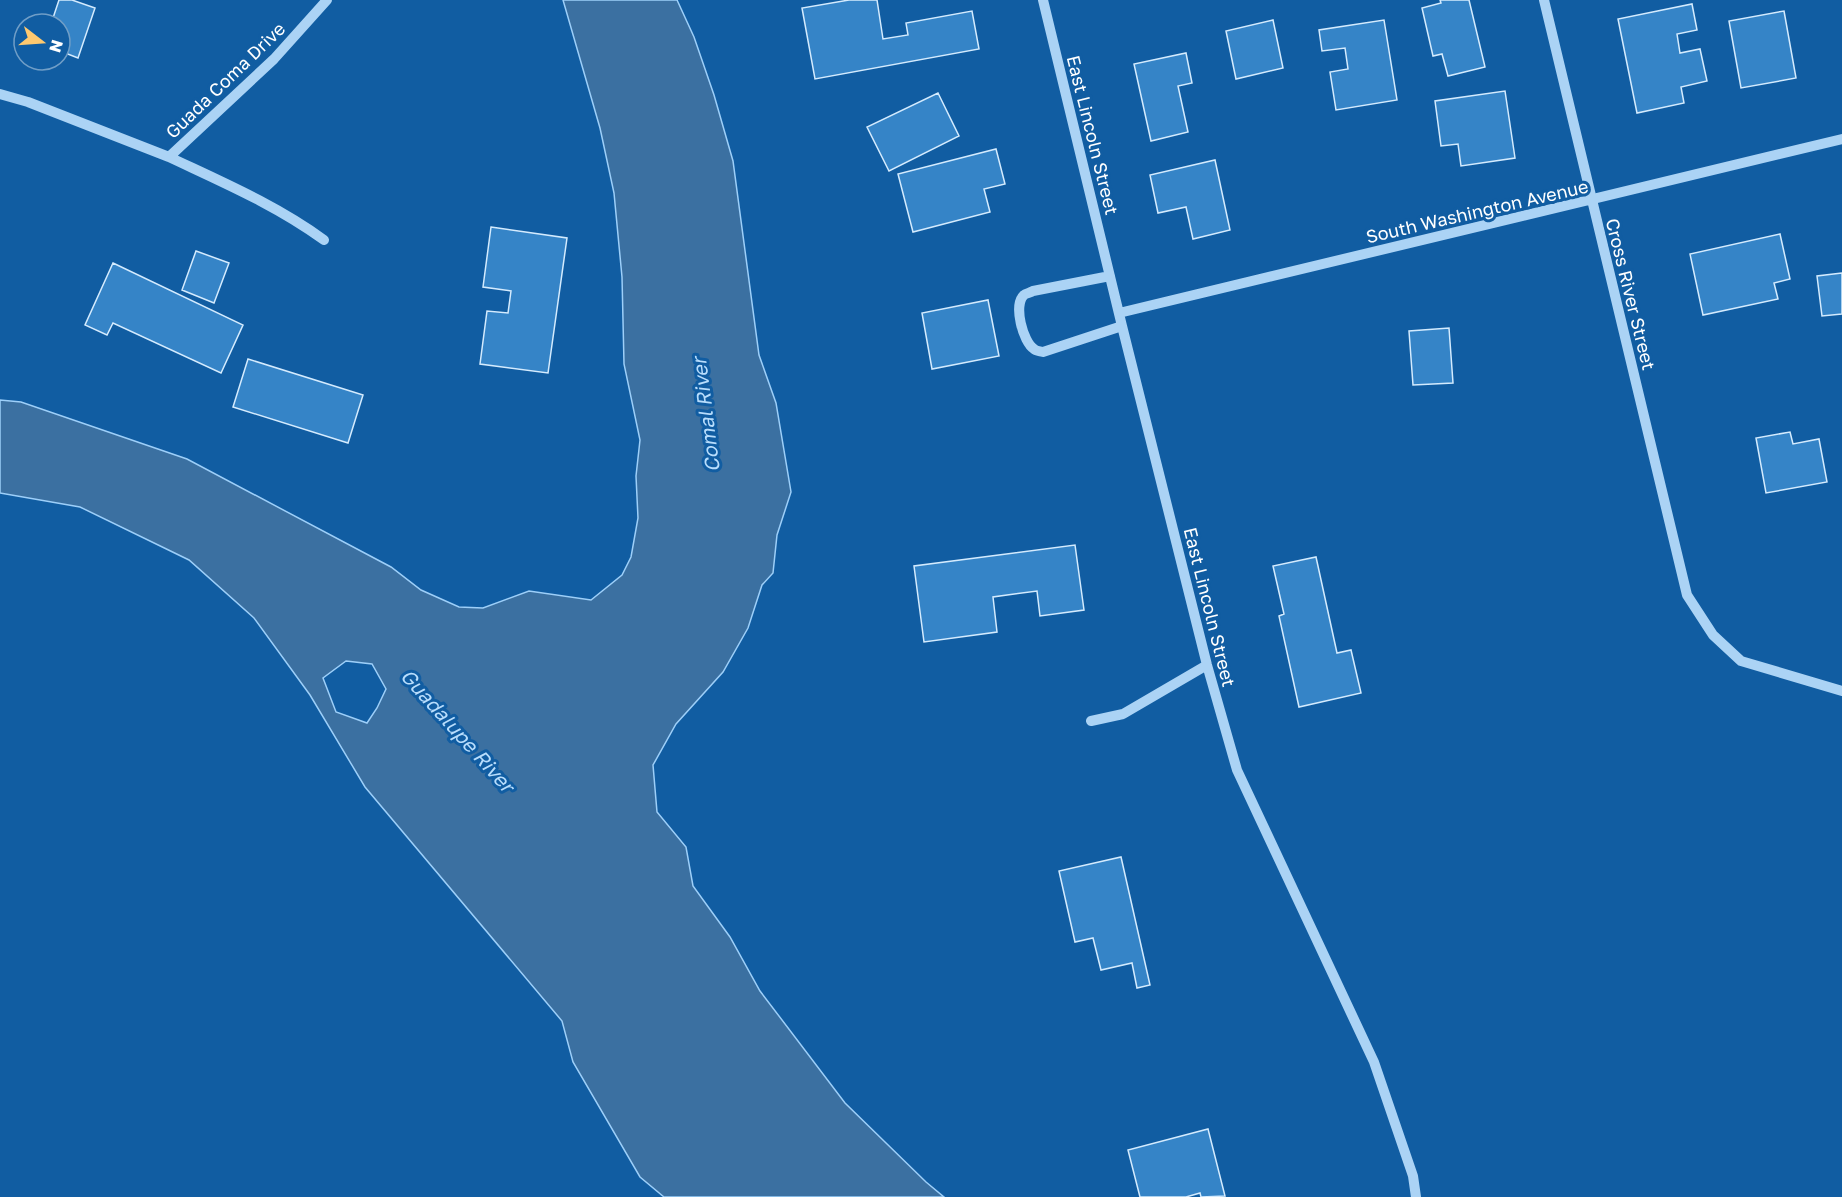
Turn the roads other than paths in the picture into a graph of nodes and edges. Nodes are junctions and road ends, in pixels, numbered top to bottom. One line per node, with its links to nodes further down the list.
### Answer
1 (327, 0): 6 (street, Guada Coma Drive)
2 (1043, 0): 9 (street, East Lincoln Street)
3 (1545, 0): 7 (street, Cross River Street)
4 (0, 94): 6 (street, Guada Coma Drive)
5 (1842, 139): 7 (street, South Washington Avenue)
6 (169, 157): 8 (street)
7 (1591, 200): 10 (street, South Washington Avenue); 13 (street, Cross River Street)
8 (324, 240)
9 (1110, 276): 10 (street, East Lincoln Street); 11 (street)
10 (1119, 313): 11 (street, East Lincoln Street)
11 (1122, 326): 12 (street, East Lincoln Street)
12 (1208, 665): 14 (street); 15 (street, East Lincoln Street)
13 (1842, 691)
14 (1091, 721)
15 (1416, 1197)

